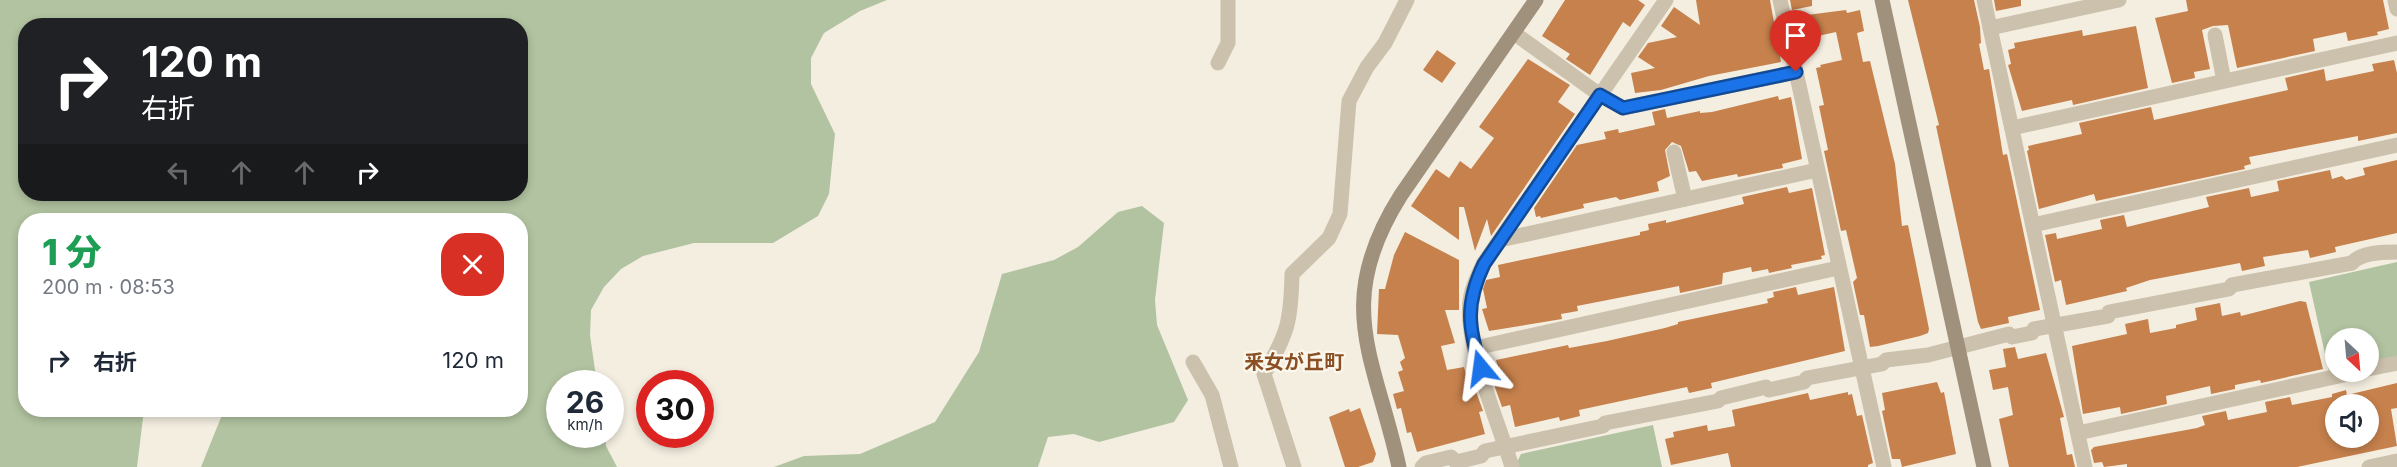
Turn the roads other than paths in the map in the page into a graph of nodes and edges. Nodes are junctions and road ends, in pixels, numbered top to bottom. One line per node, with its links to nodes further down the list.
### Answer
1 (1228, 0): 15 (street)
2 (1407, 0): 40 (street)
3 (1536, 0): 12 (street)
4 (1666, 0): 18 (street)
5 (1780, 0): 16 (street)
6 (1882, 0): 29 (street)
7 (1984, 0): 11 (street)
8 (2119, 0): 11 (street)
9 (2395, 0): 10 (street)
10 (2397, 9)
11 (1990, 28): 19 (street)
12 (1514, 33): 18 (street); 41 (street)
13 (2215, 34): 17 (street)
14 (2397, 43): 17 (street)
15 (1218, 63)
16 (1796, 72): 18 (street); 22 (street)
17 (2224, 81): 19 (street)
18 (1600, 95): 25 (street)
19 (2012, 128): 24 (street)
20 (2397, 145): 24 (street)
21 (1674, 152): 23 (street)
22 (1817, 170): 23 (street); 27 (street)
23 (1685, 199): 25 (street)
24 (2033, 225): 28 (street)
25 (1500, 240): 30 (street)
26 (2397, 252): 28 (street)
27 (1838, 268): 30 (street); 34 (street)
28 (2055, 325): 29 (street); 36 (street)
29 (1958, 347): 34 (street); 45 (street)
30 (1475, 348): 37 (street)
31 (1193, 362): 39 (street)
32 (2397, 363): 33 (street)
33 (2379, 367)
34 (1862, 368): 37 (street); 44 (street)
35 (2325, 379): 36 (street)
36 (2078, 434): 46 (street)
37 (1506, 446): 42 (street); 43 (street)
38 (2397, 461): 47 (street)
39 (1231, 467)
40 (1294, 467)
41 (1399, 467)
42 (1422, 467)
43 (1512, 467)
44 (1884, 467)
45 (1984, 467)
46 (2085, 467)
47 (2369, 467)

